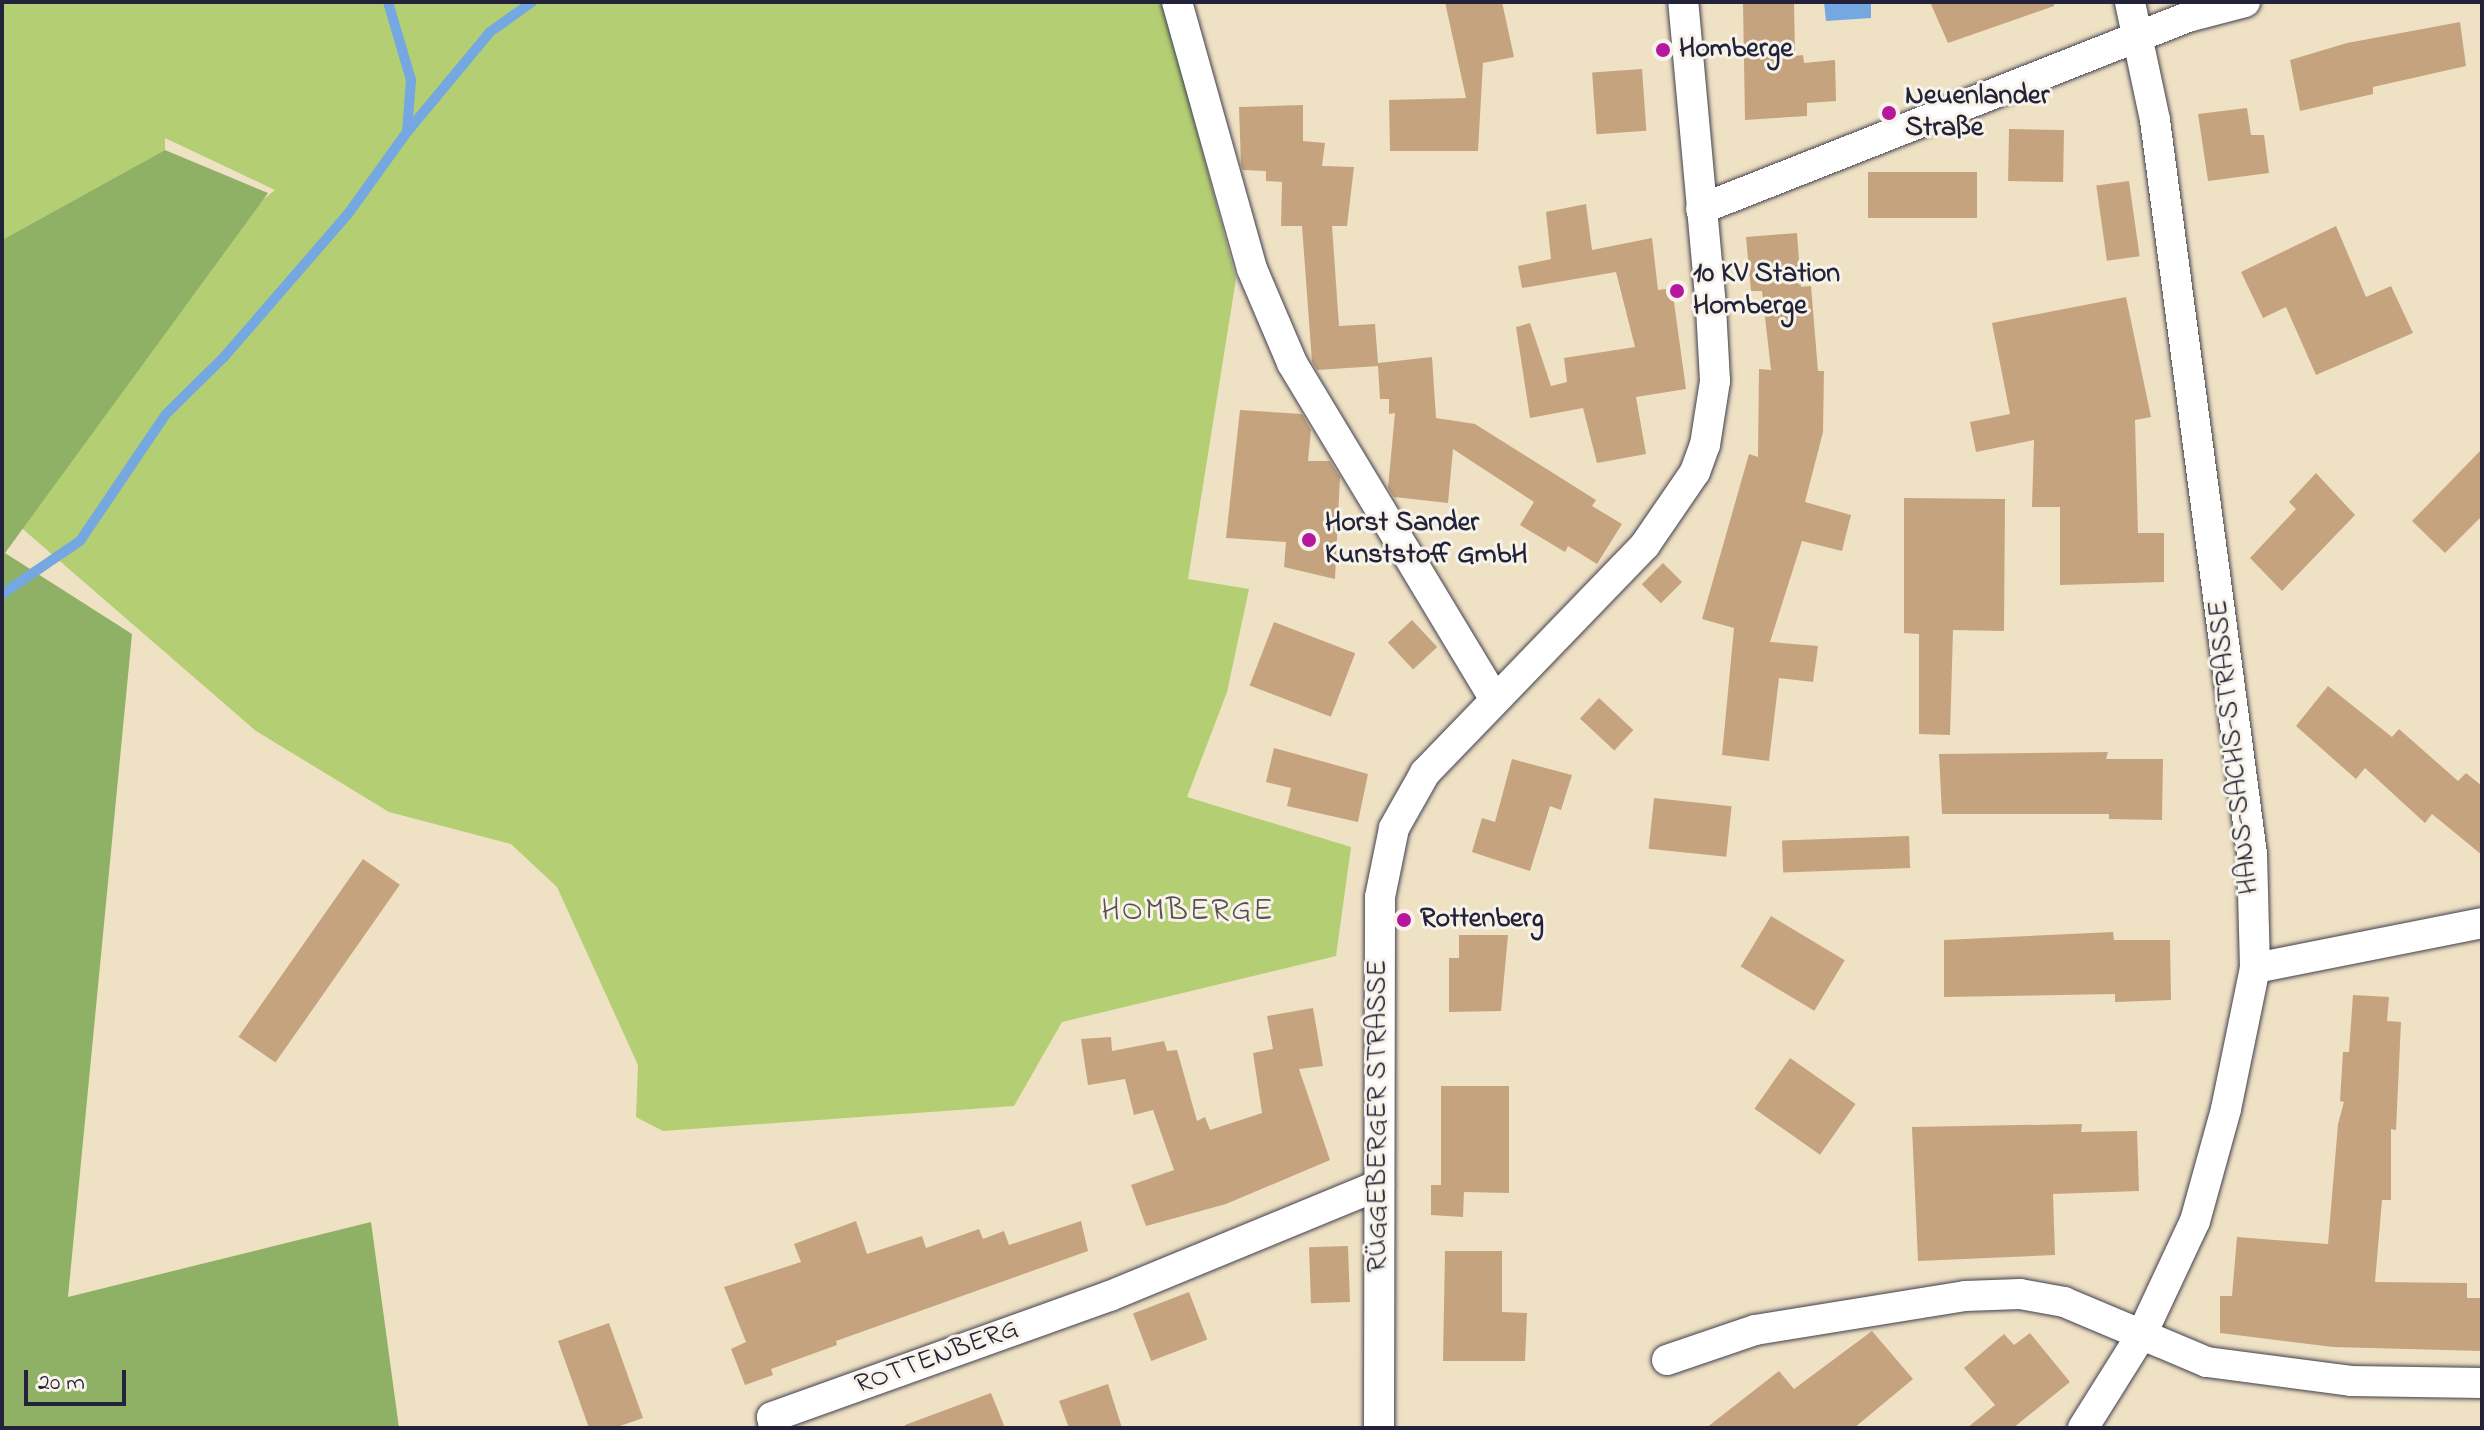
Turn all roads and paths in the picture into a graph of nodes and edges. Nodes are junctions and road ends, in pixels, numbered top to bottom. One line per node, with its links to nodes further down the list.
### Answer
1 (1177, 2): 7 (street)
2 (1683, 2): 6 (street, RÜGGEBERGER STRASSE)
3 (2130, 2): 5 (street, HANS-SACHS-STRASSE)
4 (2245, 2): 5 (street)
5 (2140, 35): 6 (street); 9 (street, HANS-SACHS-STRASSE)
6 (1701, 209): 7 (street, RÜGGEBERGER STRASSE)
7 (1494, 698): 10 (street, RÜGGEBERGER STRASSE)
8 (2482, 923): 9 (street)
9 (2255, 968): 11 (street, HANS-SACHS-STRASSE)
10 (1379, 1185): 14 (street, ROTTENBERG); 15 (street, RÜGGEBERGER STRASSE)
11 (2142, 1334): 12 (street); 13 (street); 16 (street, HANS-SACHS-STRASSE)
12 (1667, 1360)
13 (2482, 1383)
14 (774, 1428)
15 (1379, 1428)
16 (2083, 1428)

